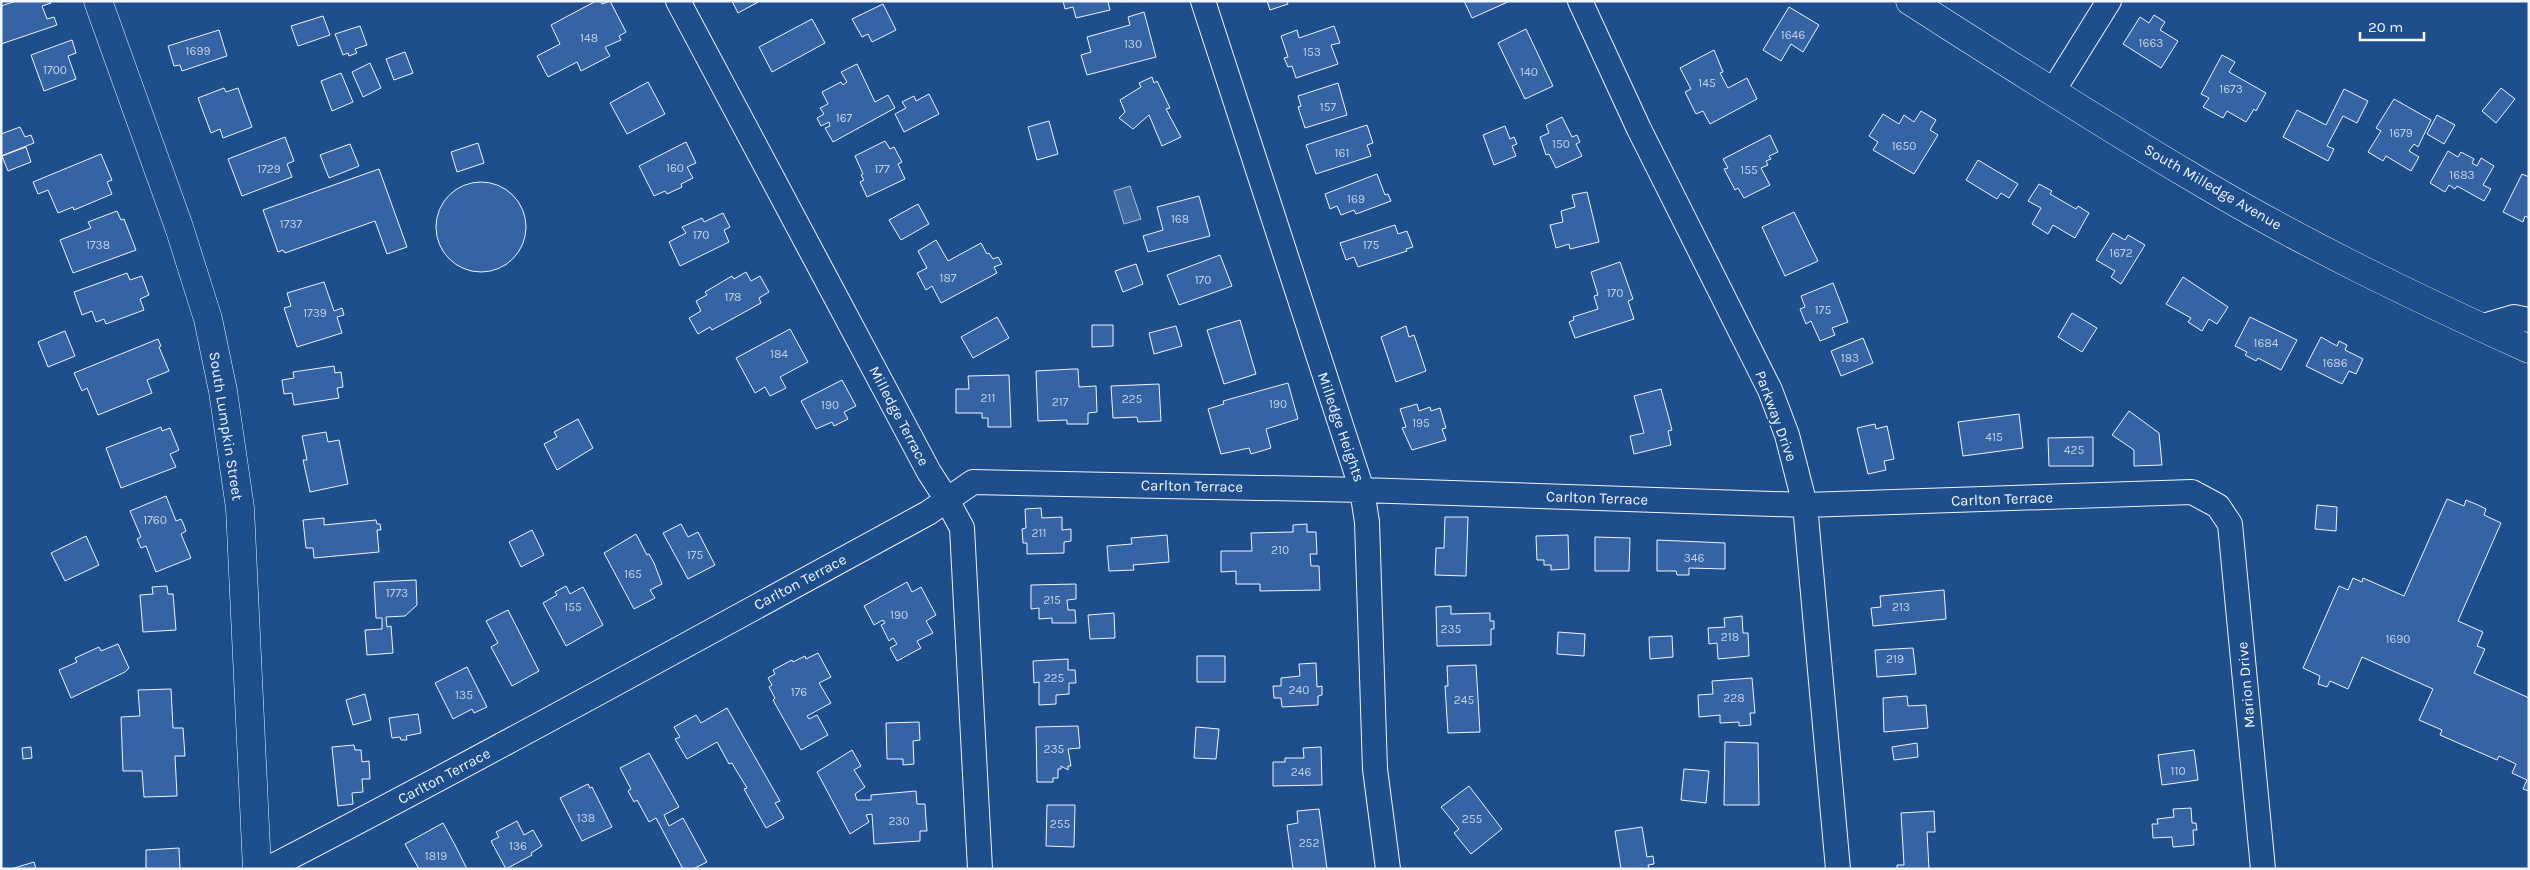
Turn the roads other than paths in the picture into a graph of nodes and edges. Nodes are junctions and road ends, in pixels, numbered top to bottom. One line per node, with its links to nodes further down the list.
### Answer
1 (98, 1): 15 (main road, South Lumpkin Street)
2 (678, 1): 12 (street, Milledge Terrace)
3 (1204, 1): 11 (street, Milledge Heights)
4 (1580, 1): 13 (street, Parkway Drive)
5 (1910, 1): 7 (main road, South Milledge Avenue)
6 (2109, 1): 7 (street)
7 (2053, 92): 9 (main road, South Milledge Avenue)
8 (2529, 320): 9 (street)
9 (2480, 327): 10 (main road, South Milledge Avenue)
10 (2529, 349)
11 (1362, 490): 12 (street, Carlton Terrace); 13 (street, Carlton Terrace); 18 (street, Milledge Heights)
12 (947, 500): 16 (street, Carlton Terrace); 17 (street, Milledge Terrace)
13 (1805, 505): 14 (street, Carlton Terrace); 19 (street, Parkway Drive)
14 (2218, 506): 20 (street, Marion Drive)
15 (257, 869)
16 (262, 869)
17 (980, 869)
18 (1388, 869)
19 (1838, 869)
20 (2263, 869)

